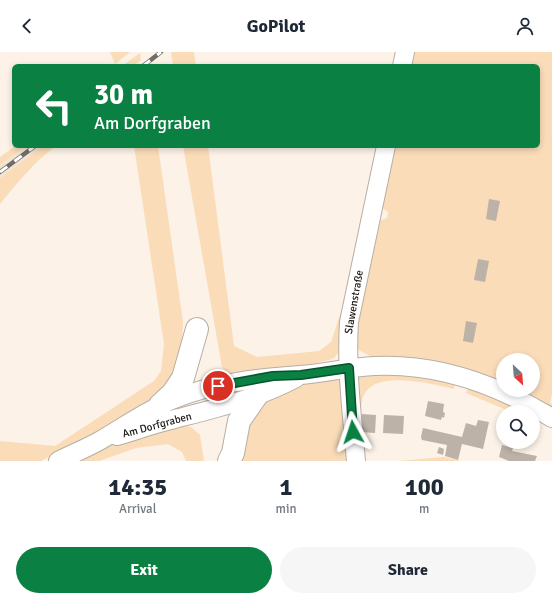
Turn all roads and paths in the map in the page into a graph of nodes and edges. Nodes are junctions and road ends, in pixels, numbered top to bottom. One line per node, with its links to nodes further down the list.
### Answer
1 (405, 52): 2 (street)
2 (402, 64)
3 (386, 148): 5 (street, Slawenstraße)
4 (197, 329): 8 (main road)
5 (349, 368): 6 (street, Am Dorfgraben); 9 (street, Am Dorfgraben); 13 (street, Slawenstraße)
6 (301, 375): 7 (street, Am Dorfgraben); 8 (street, Am Dorfgraben)
7 (257, 395): 10 (street, Am Dorfgraben); 12 (main road)
8 (160, 405): 10 (street, Am Dorfgraben)
9 (552, 418)
10 (101, 440): 11 (street, Am Dorfgraben)
11 (58, 461)
12 (229, 461)
13 (356, 461)

